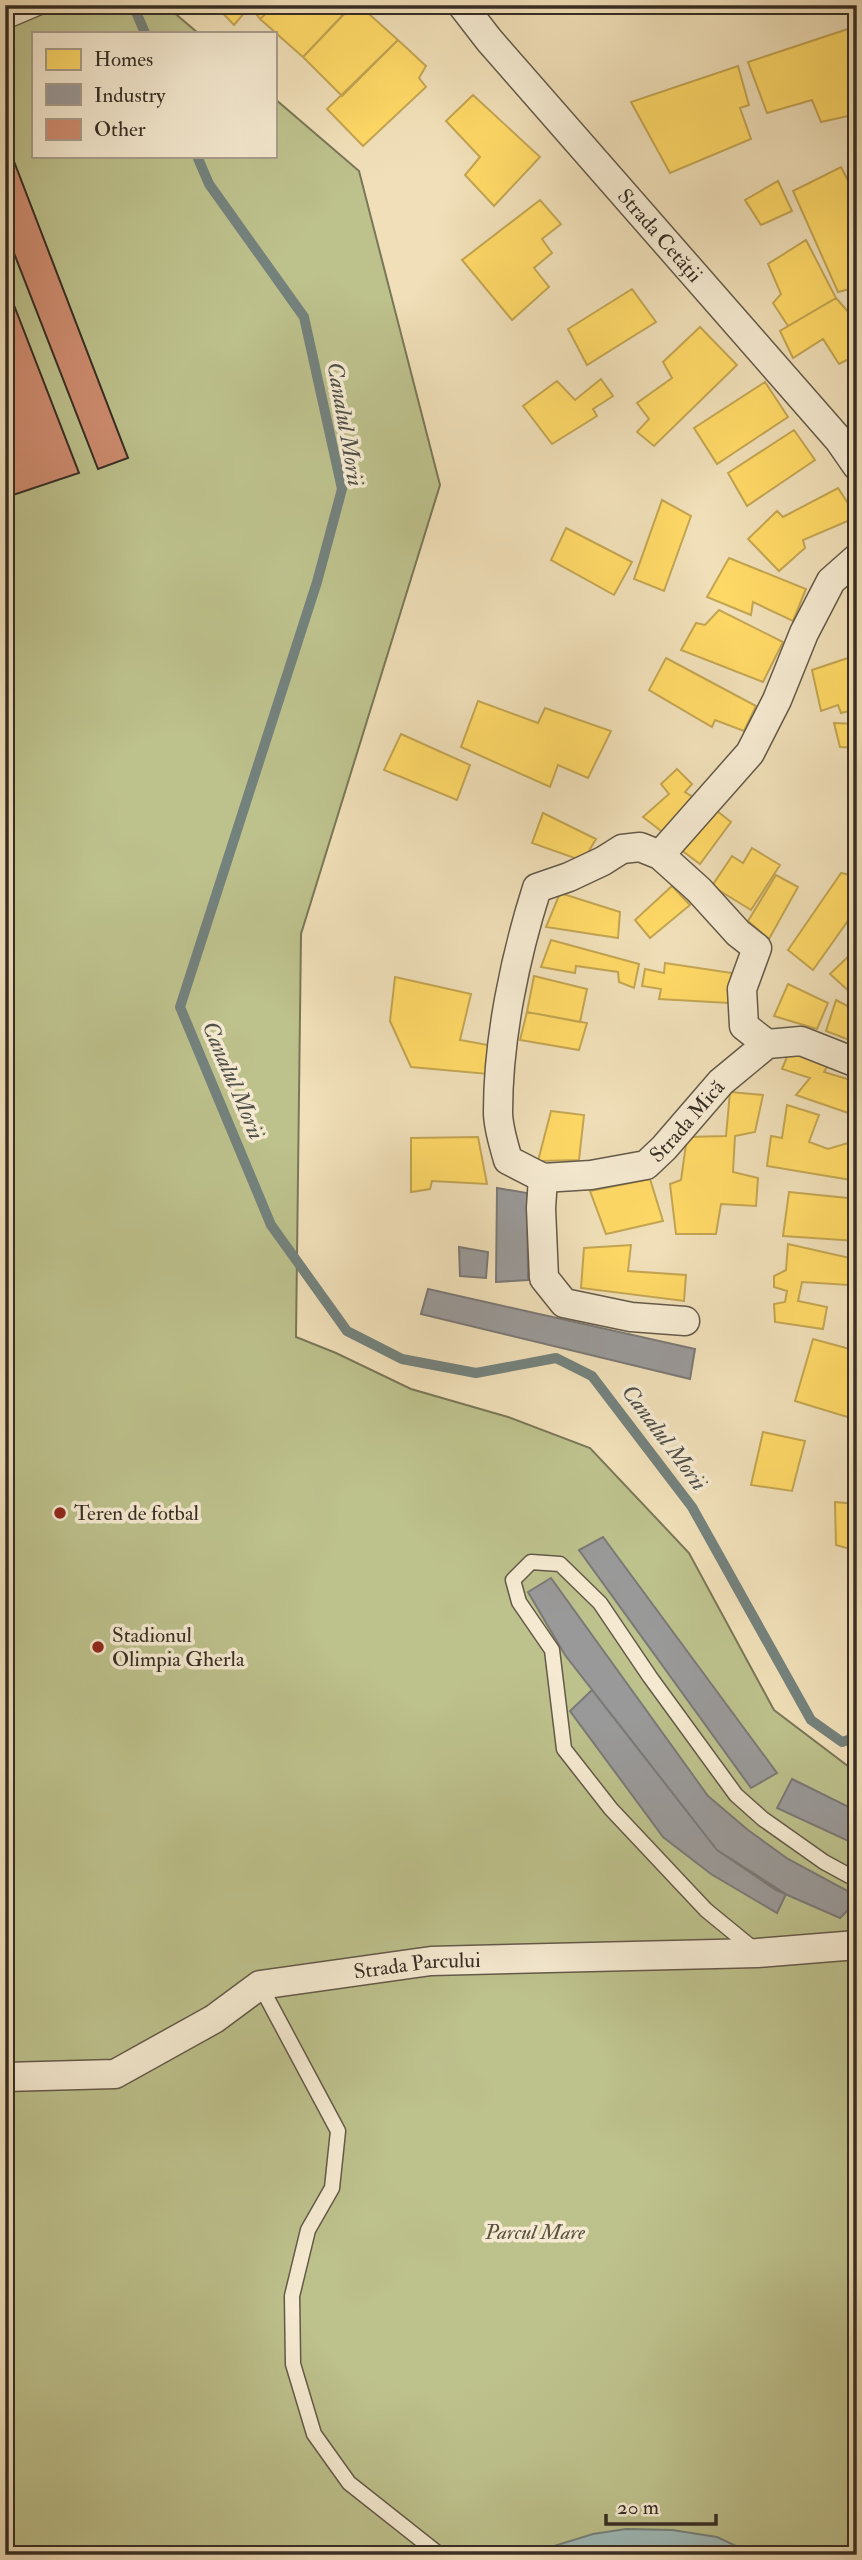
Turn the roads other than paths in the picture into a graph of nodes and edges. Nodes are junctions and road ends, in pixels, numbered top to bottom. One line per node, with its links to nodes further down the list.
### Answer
1 (45, 5): 3 (lane)
2 (462, 5): 4 (street, Strada Cetății)
3 (5, 22)
4 (848, 437): 5 (street, Strada Cetății)
5 (857, 466)
6 (857, 558): 7 (street)
7 (660, 855): 8 (street); 10 (street)
8 (767, 1044): 9 (street); 10 (street, Strada Mică)
9 (857, 1063)
10 (543, 1178): 11 (street)
11 (685, 1321)
12 (857, 1880): 14 (lane)
13 (857, 1945): 14 (street, Strada Parcului)
14 (757, 1953): 15 (street, Strada Parcului)
15 (260, 1985): 16 (street, Strada Parcului); 17 (lane)
16 (5, 2077)
17 (440, 2555)

